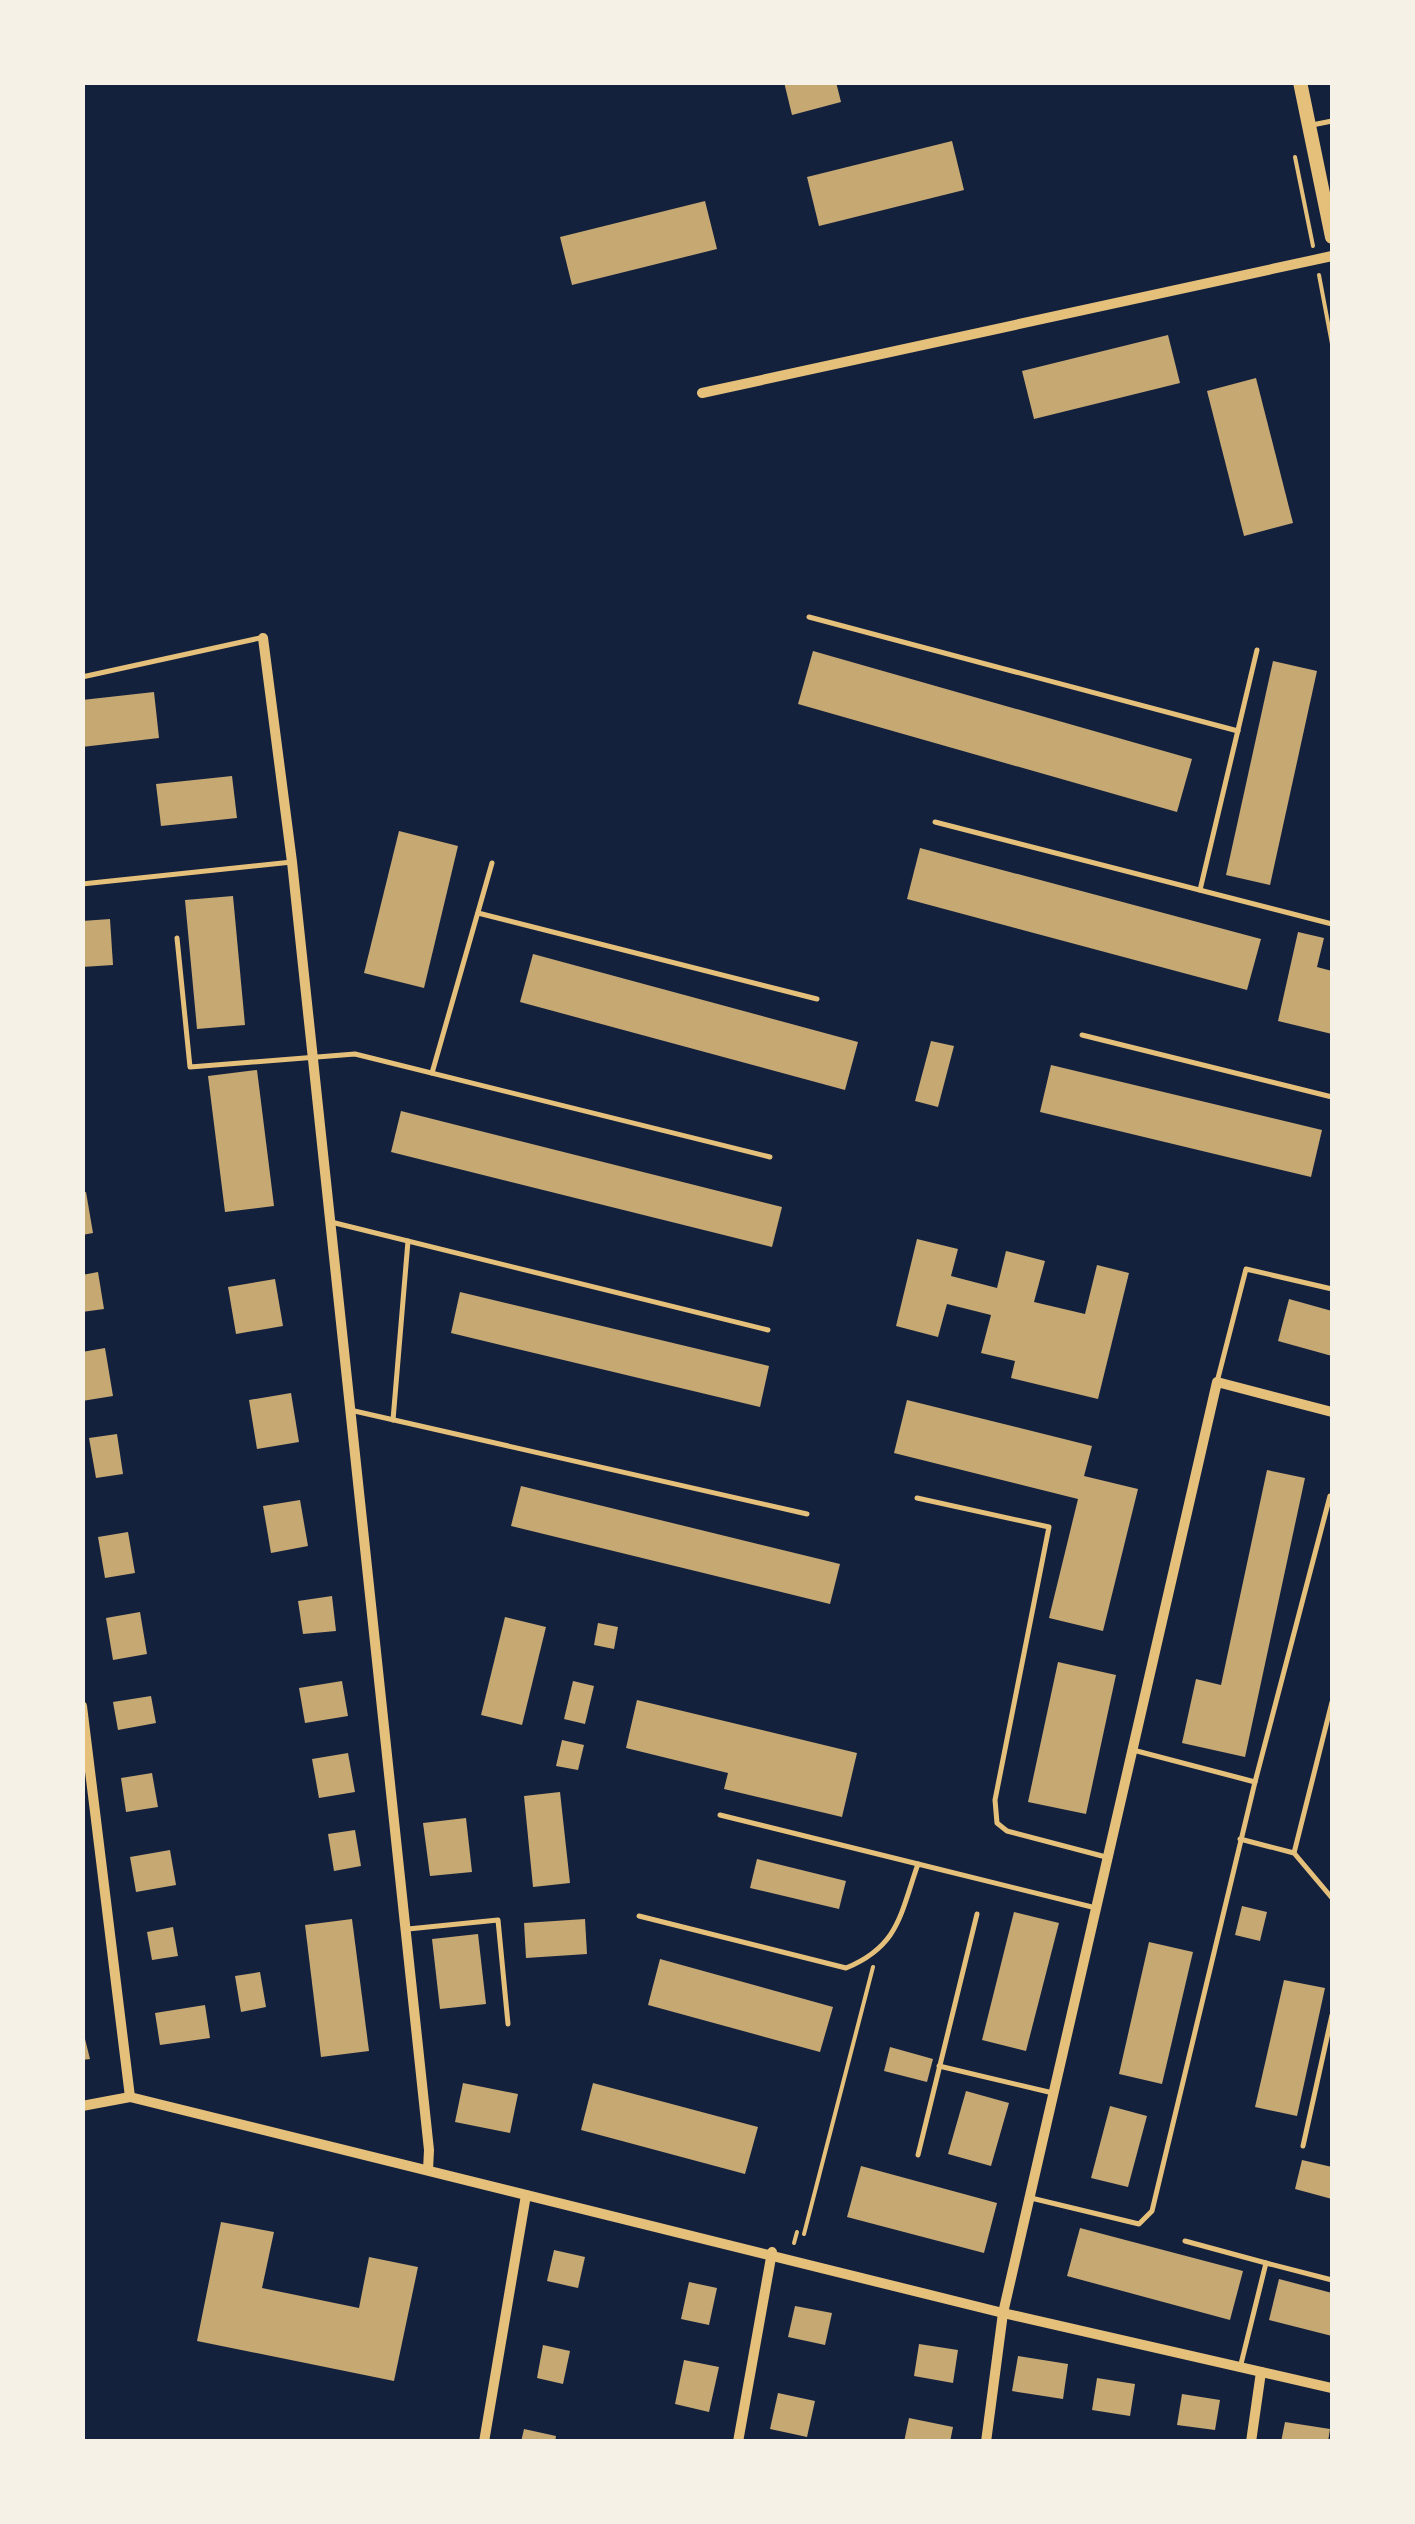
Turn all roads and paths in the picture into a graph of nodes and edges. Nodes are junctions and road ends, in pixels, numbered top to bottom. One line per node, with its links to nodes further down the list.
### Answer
1 (1300, 82): 3 (street)
2 (1332, 121): 3 (lane)
3 (1309, 126): 5 (street)
4 (1293, 145): 8 (path)
5 (1329, 200): 6 (street)
6 (1332, 236)
7 (1332, 256): 8 (street)
8 (1316, 258): 9 (path); 10 (street)
9 (1332, 344)
10 (702, 394)
11 (809, 617): 15 (lane)
12 (263, 638): 14 (lane); 17 (street)
13 (1257, 650): 15 (lane)
14 (82, 678)
15 (1238, 731): 20 (lane)
16 (935, 822): 20 (lane)
17 (292, 862): 19 (lane); 26 (street)
18 (492, 863): 21 (lane)
19 (82, 884)
20 (1200, 890): 22 (lane)
21 (478, 912): 24 (lane); 27 (lane)
22 (1332, 924)
23 (177, 938): 26 (lane)
24 (817, 999)
25 (1082, 1035): 28 (lane)
26 (313, 1058): 27 (lane); 30 (street)
27 (432, 1073): 29 (lane)
28 (1332, 1097)
29 (770, 1157)
30 (328, 1221): 31 (lane); 35 (street)
31 (408, 1241): 33 (lane); 37 (lane)
32 (1332, 1289): 34 (lane)
33 (768, 1330)
34 (1217, 1382): 36 (street); 43 (street)
35 (347, 1410): 37 (lane); 54 (street)
36 (1332, 1412)
37 (393, 1420): 40 (lane)
38 (1330, 1496): 44 (lane)
39 (917, 1498): 48 (lane)
40 (807, 1514)
41 (1332, 1702): 47 (lane)
42 (82, 1706): 60 (street)
43 (1133, 1750): 44 (lane); 48 (street)
44 (1255, 1782): 46 (lane)
45 (720, 1815): 49 (lane)
46 (1240, 1838): 47 (lane); 66 (lane)
47 (1294, 1853): 50 (lane)
48 (1108, 1858): 51 (street)
49 (918, 1864): 51 (lane); 55 (lane)
50 (1332, 1898)
51 (1097, 1908): 59 (street)
52 (977, 1914): 58 (lane)
53 (639, 1916): 55 (lane)
54 (405, 1929): 57 (lane); 64 (street)
55 (875, 1956): 67 (path)
56 (1332, 2015): 62 (lane)
57 (508, 2024)
58 (939, 2066): 59 (lane); 63 (lane)
59 (1054, 2094): 66 (street)
60 (130, 2097): 61 (street); 64 (street)
61 (82, 2106)
62 (1303, 2146)
63 (918, 2155)
64 (428, 2170): 65 (street)
65 (526, 2194): 69 (street); 76 (street)
66 (1032, 2198): 72 (street)
67 (804, 2234)
68 (1185, 2241): 70 (lane)
69 (772, 2252): 72 (street); 77 (street)
70 (1266, 2263): 71 (lane); 73 (lane)
71 (1332, 2280)
72 (1004, 2313): 73 (street); 78 (street)
73 (1240, 2368): 74 (street)
74 (1261, 2372): 75 (street); 79 (street)
75 (1332, 2388)
76 (484, 2442)
77 (738, 2442)
78 (986, 2442)
79 (1251, 2442)

